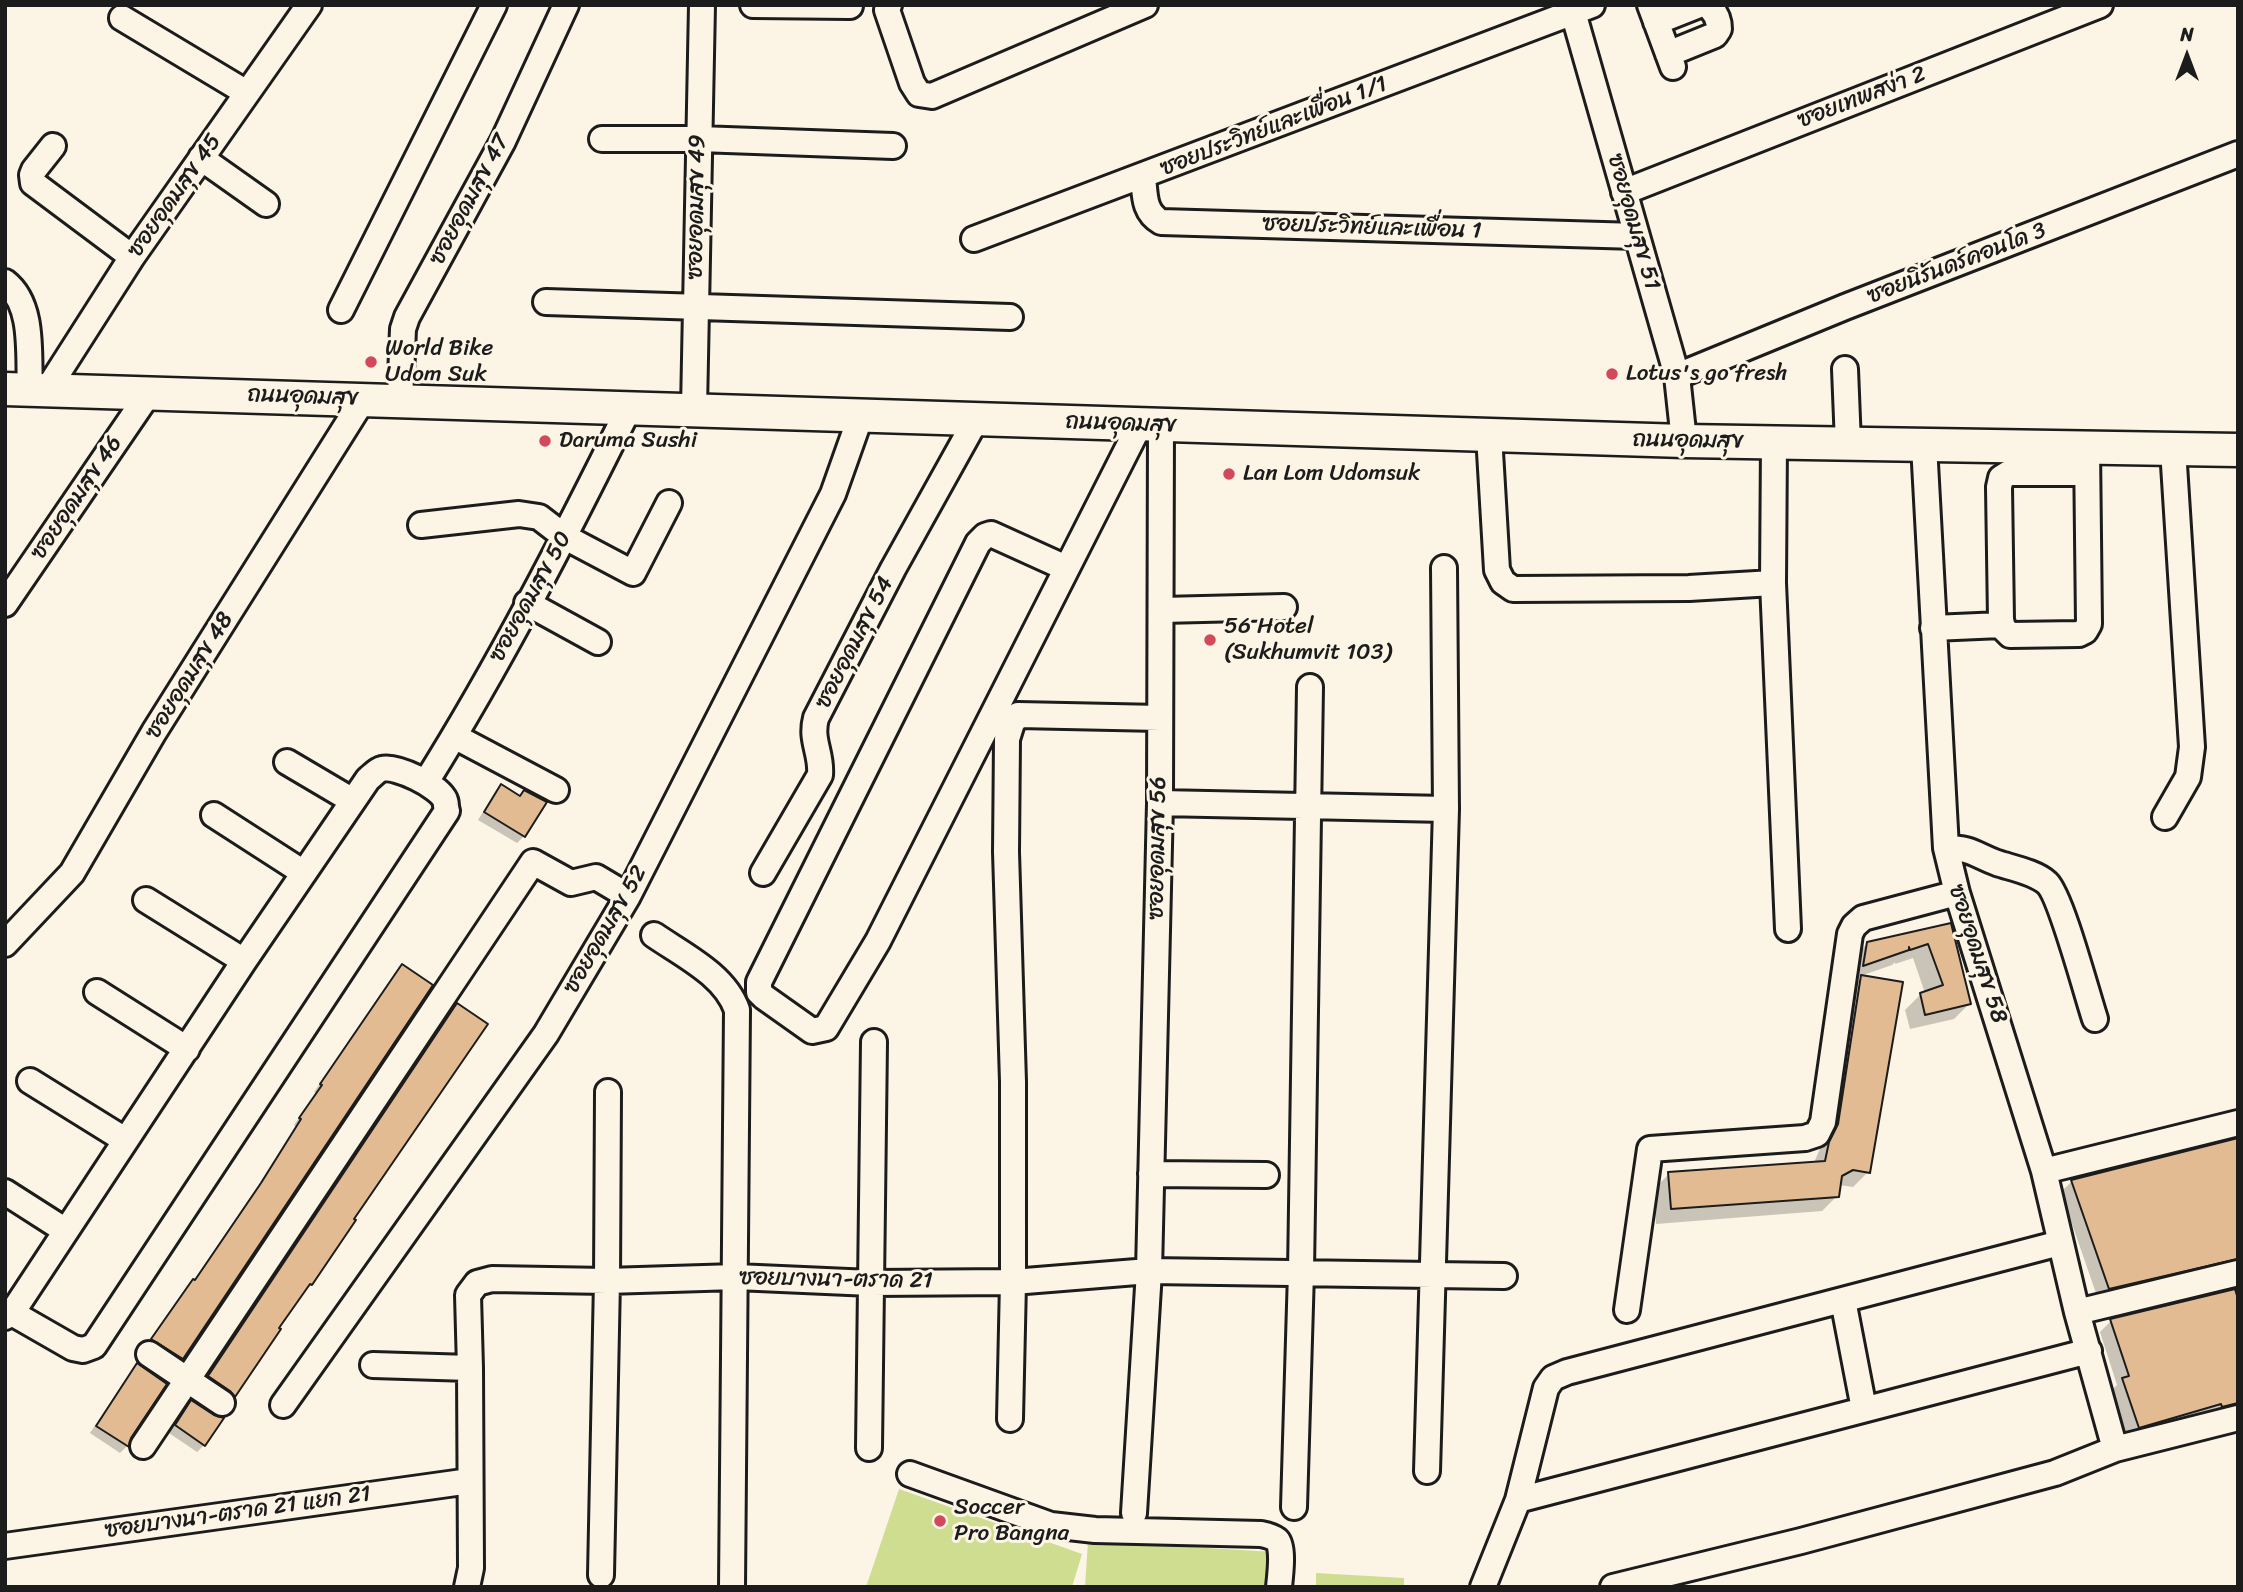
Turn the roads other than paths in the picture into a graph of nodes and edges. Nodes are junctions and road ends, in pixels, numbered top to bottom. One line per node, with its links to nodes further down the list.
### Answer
1 (309, 5): 15 (street, ซอยอุดมสุข 45)
2 (494, 5): 31 (street)
3 (566, 5): 38 (street, ซอยอุดมสุข 47)
4 (702, 5): 17 (street, ซอยอุดมสุข 49)
5 (753, 5): 11 (street)
6 (889, 5): 7 (street)
7 (1145, 5)
8 (1699, 5): 13 (street)
9 (1707, 5): 13 (street)
10 (2100, 5): 23 (street, ซอยเทพสง่า 2)
11 (849, 6)
12 (1578, 8): 22 (street, ซอยประวิทย์และเพื่อน 1/1); 23 (street, ซอยอุดมสุข 51)
13 (1653, 14)
14 (122, 18): 15 (street)
15 (247, 93): 21 (street, ซอยอุดมสุข 45)
16 (602, 139): 17 (street)
17 (699, 139): 19 (street); 30 (street, ซอยอุดมสุข 49)
18 (53, 146): 27 (street)
19 (893, 146)
20 (2238, 153): 34 (street, ซอยนิรันดร์คอนโด 3)
21 (201, 158): 24 (street); 27 (street, ซอยอุดมสุข 45)
22 (1143, 176): 25 (street, ซอยประวิทย์และเพื่อน 1); 26 (street, ซอยประวิทย์และเพื่อน 1/1)
23 (1624, 192): 25 (street, ซอยอุดมสุข 51)
24 (266, 204)
25 (1637, 236): 34 (street, ซอยอุดมสุข 51)
26 (974, 239)
27 (132, 257): 35 (street, ซอยอุดมสุข 45)
28 (5, 282): 35 (street)
29 (546, 302): 30 (street)
30 (695, 306): 32 (street); 40 (street, ซอยอุดมสุข 49)
31 (341, 310)
32 (1010, 317)
33 (1845, 369): 47 (street)
34 (1677, 376): 45 (street, ซอยอุดมสุข 51)
35 (27, 389): 36 (main road, ถนนอุดมสุข)
36 (149, 393): 37 (main road, ถนนอุดมสุข); 59 (street, ซอยอุดมสุข 46)
37 (364, 398): 38 (main road, ถนนอุดมสุข); 85 (street, ซอยอุดมสุข 48)
38 (400, 400): 39 (main road, ถนนอุดมสุข)
39 (629, 408): 40 (main road, ถนนอุดมสุข); 54 (street, ซอยอุดมสุข 50)
40 (694, 410): 41 (main road, ถนนอุดมสุข)
41 (861, 415): 42 (main road, ถนนอุดมสุข); 81 (street, ซอยอุดมสุข 52)
42 (977, 418): 43 (main road, ถนนอุดมสุข); 79 (street, ซอยอุดมสุข 54)
43 (1150, 425): 44 (main road, ถนนอุดมสุข); 55 (street); 61 (street, ซอยอุดมสุข 56)
44 (1489, 435): 45 (main road, ถนนอุดมสุข); 57 (street)
45 (1684, 441): 46 (main road, ถนนอุดมสุข)
46 (1774, 442): 47 (main road, ถนนอุดมสุข); 57 (street)
47 (1848, 444): 48 (main road, ถนนอุดมสุข)
48 (1924, 444): 51 (main road, ถนนอุดมสุข); 63 (street, ซอยอุดมสุข 58)
49 (2173, 449): 50 (main road, ถนนอุดมสุข); 51 (main road, ถนนอุดมสุข); 76 (street)
50 (2238, 450)
51 (2087, 461): 62 (street); 62 (street)
52 (669, 503): 54 (street)
53 (421, 525): 54 (street)
54 (565, 537): 58 (street, ซอยอุดมสุข 50)
55 (1066, 568): 55 (street)
56 (1444, 568): 74 (street)
57 (1773, 583): 83 (street)
58 (527, 603): 64 (street); 67 (street, ซอยอุดมสุข 50)
59 (5, 604)
60 (1284, 607): 61 (street)
61 (1162, 610): 66 (street, ซอยอุดมสุข 56)
62 (2001, 625): 63 (street)
63 (1933, 628): 77 (street, ซอยอุดมสุข 58)
64 (598, 642)
65 (1310, 687): 73 (street)
66 (1160, 718): 72 (street, ซอยอุดมสุข 56); 108 (street)
67 (454, 736): 69 (street, ซอยอุดมสุข 50); 70 (street)
68 (287, 762): 71 (street)
69 (426, 782): 71 (street); 113 (street)
70 (556, 790)
71 (353, 801): 78 (street)
72 (1160, 803): 73 (street); 96 (street, ซอยอุดมสุข 56)
73 (1308, 808): 74 (street); 102 (street)
74 (1446, 809): 104 (street)
75 (214, 816): 78 (street)
76 (2165, 817)
77 (1946, 848): 80 (street, ซอยอุดมสุข 58); 88 (street)
78 (304, 873): 86 (street)
79 (762, 873)
80 (1957, 893): 95 (street, ซอยอุดมสุข 58); 111 (street)
81 (628, 896): 118 (street); 120 (street, ซอยอุดมสุข 52)
82 (146, 900): 86 (street)
83 (1787, 929)
84 (654, 935): 106 (street)
85 (5, 944)
86 (244, 961): 90 (street)
87 (97, 992): 90 (street)
88 (2095, 1019)
89 (874, 1042): 109 (street)
90 (187, 1049): 94 (street)
91 (30, 1081): 94 (street)
92 (608, 1092): 107 (street)
93 (2238, 1123): 95 (street)
94 (125, 1140): 99 (street)
95 (2044, 1171): 100 (street, ซอยอุดมสุข 58)
96 (1151, 1174): 97 (street); 101 (street, ซอยอุดมสุข 56)
97 (1266, 1175)
98 (5, 1192): 99 (street)
99 (66, 1231): 113 (street)
100 (2060, 1243): 110 (street); 112 (street, ซอยอุดมสุข 58)
101 (1149, 1271): 102 (street, ซอยบางนา-ตราด 21); 108 (street, ซอยบางนา-ตราด 21); 132 (street, ซอยอุดมสุข 56)
102 (1301, 1272): 104 (street, ซอยบางนา-ตราด 21); 131 (street)
103 (2238, 1273): 112 (street)
104 (1434, 1275): 105 (street, ซอยบางนา-ตราด 21); 127 (street)
105 (1504, 1276)
106 (736, 1277): 107 (street, ซอยบางนา-ตราด 21); 109 (street, ซอยบางนา-ตราด 21); 136 (street)
107 (607, 1281): 117 (street, ซอยบางนา-ตราด 21); 134 (street)
108 (1013, 1282): 109 (street, ซอยบางนา-ตราด 21); 123 (street)
109 (871, 1283): 125 (street)
110 (1843, 1300): 121 (street); 130 (street)
111 (1626, 1310)
112 (2077, 1312): 114 (street, ซอยอุดมสุข 58)
113 (9, 1315)
114 (2089, 1351): 121 (street); 126 (street, ซอยอุดมสุข 58)
115 (149, 1354): 118 (street)
116 (373, 1366): 117 (street)
117 (470, 1368): 129 (street, ซอยบางนา-ตราด 21)
118 (189, 1380): 119 (street); 124 (street)
119 (222, 1403)
120 (283, 1405)
121 (1864, 1409): 130 (street)
122 (2238, 1418): 126 (street)
123 (1010, 1419)
124 (143, 1446)
125 (869, 1448)
126 (2115, 1449): 139 (street)
127 (1427, 1471)
128 (910, 1474): 137 (street)
129 (470, 1481): 133 (street, ซอยบางนา-ตราด 21 แยก 21); 135 (street, ซอยบางนา-ตราด 21)
130 (1517, 1500): 138 (street)
131 (1294, 1507)
132 (1134, 1513)
133 (5, 1546)
134 (601, 1575)
135 (467, 1587)
136 (732, 1587)
137 (1279, 1587)
138 (1483, 1587)
139 (1613, 1587)

